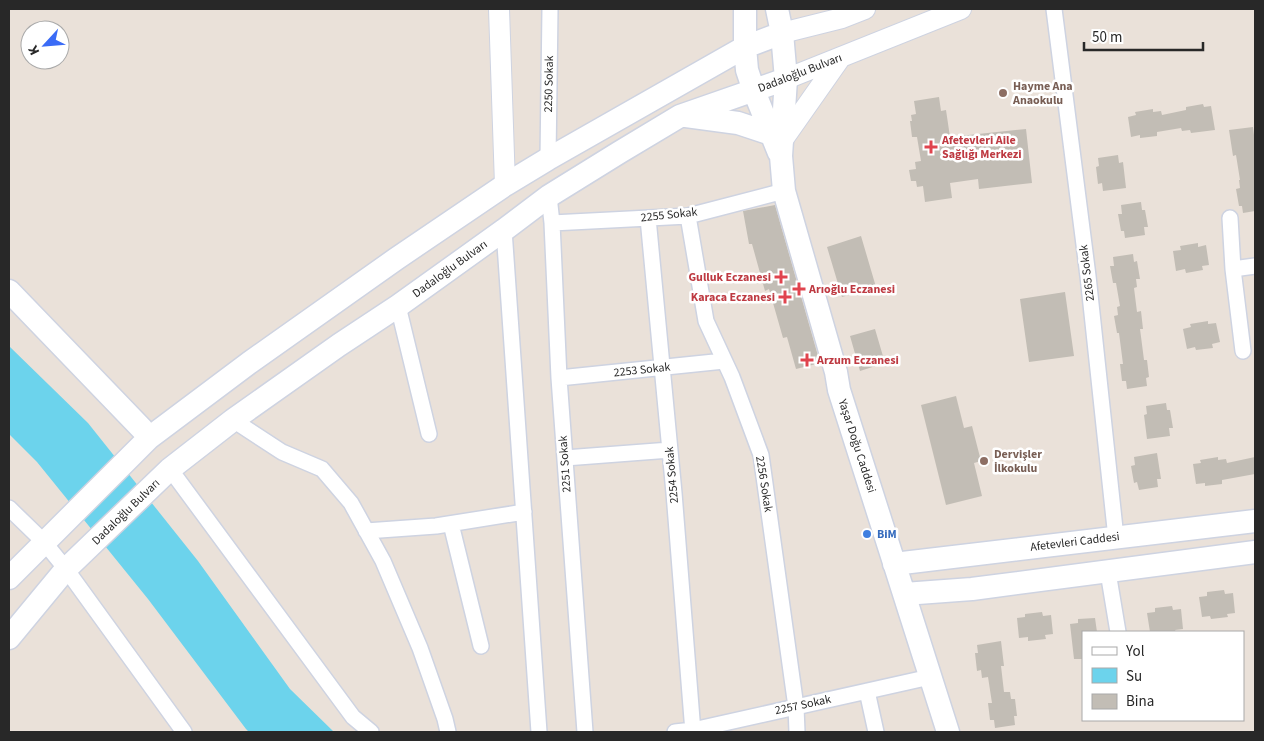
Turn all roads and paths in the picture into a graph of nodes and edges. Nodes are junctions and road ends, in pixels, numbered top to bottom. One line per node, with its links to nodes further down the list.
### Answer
1 (499, 9): 16 (street)
2 (550, 9): 15 (street, 2250 Sokak)
3 (745, 9): 9 (main road)
4 (777, 9): 8 (main road)
5 (865, 9): 8 (street)
6 (961, 9): 10 (street, Dadaloğlu Bulvarı)
7 (1054, 9): 44 (street, 2265 Sokak)
8 (782, 33): 9 (main road); 11 (main road)
9 (745, 47): 12 (main road); 15 (main road)
10 (841, 57): 11 (street, Dadaloğlu Bulvarı); 14 (street)
11 (786, 79): 12 (main road, Dadaloğlu Bulvarı); 14 (main road)
12 (754, 91): 13 (main road, Dadaloğlu Bulvarı); 14 (main road)
13 (680, 116): 14 (main road); 18 (main road, Dadaloğlu Bulvarı)
14 (778, 144): 17 (main road, Yaşar Doğu Caddesi)
15 (548, 159): 16 (main road)
16 (505, 185): 34 (main road)
17 (784, 191): 19 (street, 2255 Sokak); 46 (main road, Yaşar Doğu Caddesi)
18 (549, 196): 22 (street, 2251 Sokak); 23 (main road, Dadaloğlu Bulvarı)
19 (688, 216): 20 (street, 2255 Sokak); 29 (street, 2256 Sokak)
20 (648, 218): 22 (street, 2255 Sokak); 30 (street, 2254 Sokak)
21 (1230, 218): 25 (street)
22 (552, 223): 31 (street, 2251 Sokak)
23 (504, 230): 27 (main road, Dadaloğlu Bulvarı); 39 (street)
24 (1255, 266): 25 (street)
25 (1233, 269): 28 (street)
26 (9, 291): 34 (main road)
27 (398, 306): 32 (main road, Dadaloğlu Bulvarı); 33 (street)
28 (1243, 351)
29 (724, 361): 30 (street, 2253 Sokak); 56 (street, 2256 Sokak)
30 (662, 368): 31 (street, 2253 Sokak); 35 (street, 2254 Sokak)
31 (559, 378): 36 (street, 2251 Sokak)
32 (232, 420): 37 (main road, Dadaloğlu Bulvarı); 42 (street)
33 (430, 434)
34 (142, 446): 43 (main road)
35 (670, 450): 36 (street); 57 (street, 2254 Sokak)
36 (565, 458): 62 (street, 2251 Sokak)
37 (170, 469): 47 (main road, Dadaloğlu Bulvarı); 59 (street)
38 (9, 508): 43 (street)
39 (524, 512): 41 (street); 61 (street)
40 (1255, 521): 44 (main road, Afetevleri Caddesi)
41 (451, 524): 42 (street); 53 (street)
42 (366, 530): 60 (street)
43 (52, 534): 47 (street); 49 (main road)
44 (1116, 538): 46 (main road, Afetevleri Caddesi)
45 (1255, 552): 48 (main road)
46 (894, 564): 50 (main road, Yaşar Doğu Caddesi)
47 (66, 569): 52 (main road, Dadaloğlu Bulvarı); 58 (street)
48 (1108, 572): 50 (main road); 51 (street)
49 (9, 578)
50 (904, 594): 54 (main road, Yaşar Doğu Caddesi)
51 (1118, 631)
52 (9, 638)
53 (480, 646)
54 (930, 677): 55 (street, 2257 Sokak); 66 (main road, Yaşar Doğu Caddesi)
55 (867, 691): 56 (street, 2257 Sokak); 65 (street)
56 (796, 707): 57 (street, 2257 Sokak); 64 (street, 2256 Sokak)
57 (693, 731): 63 (street, 2257 Sokak)
58 (184, 732)
59 (371, 732)
60 (448, 732)
61 (539, 732)
62 (585, 732)
63 (675, 732)
64 (797, 732)
65 (876, 732)
66 (948, 732)

